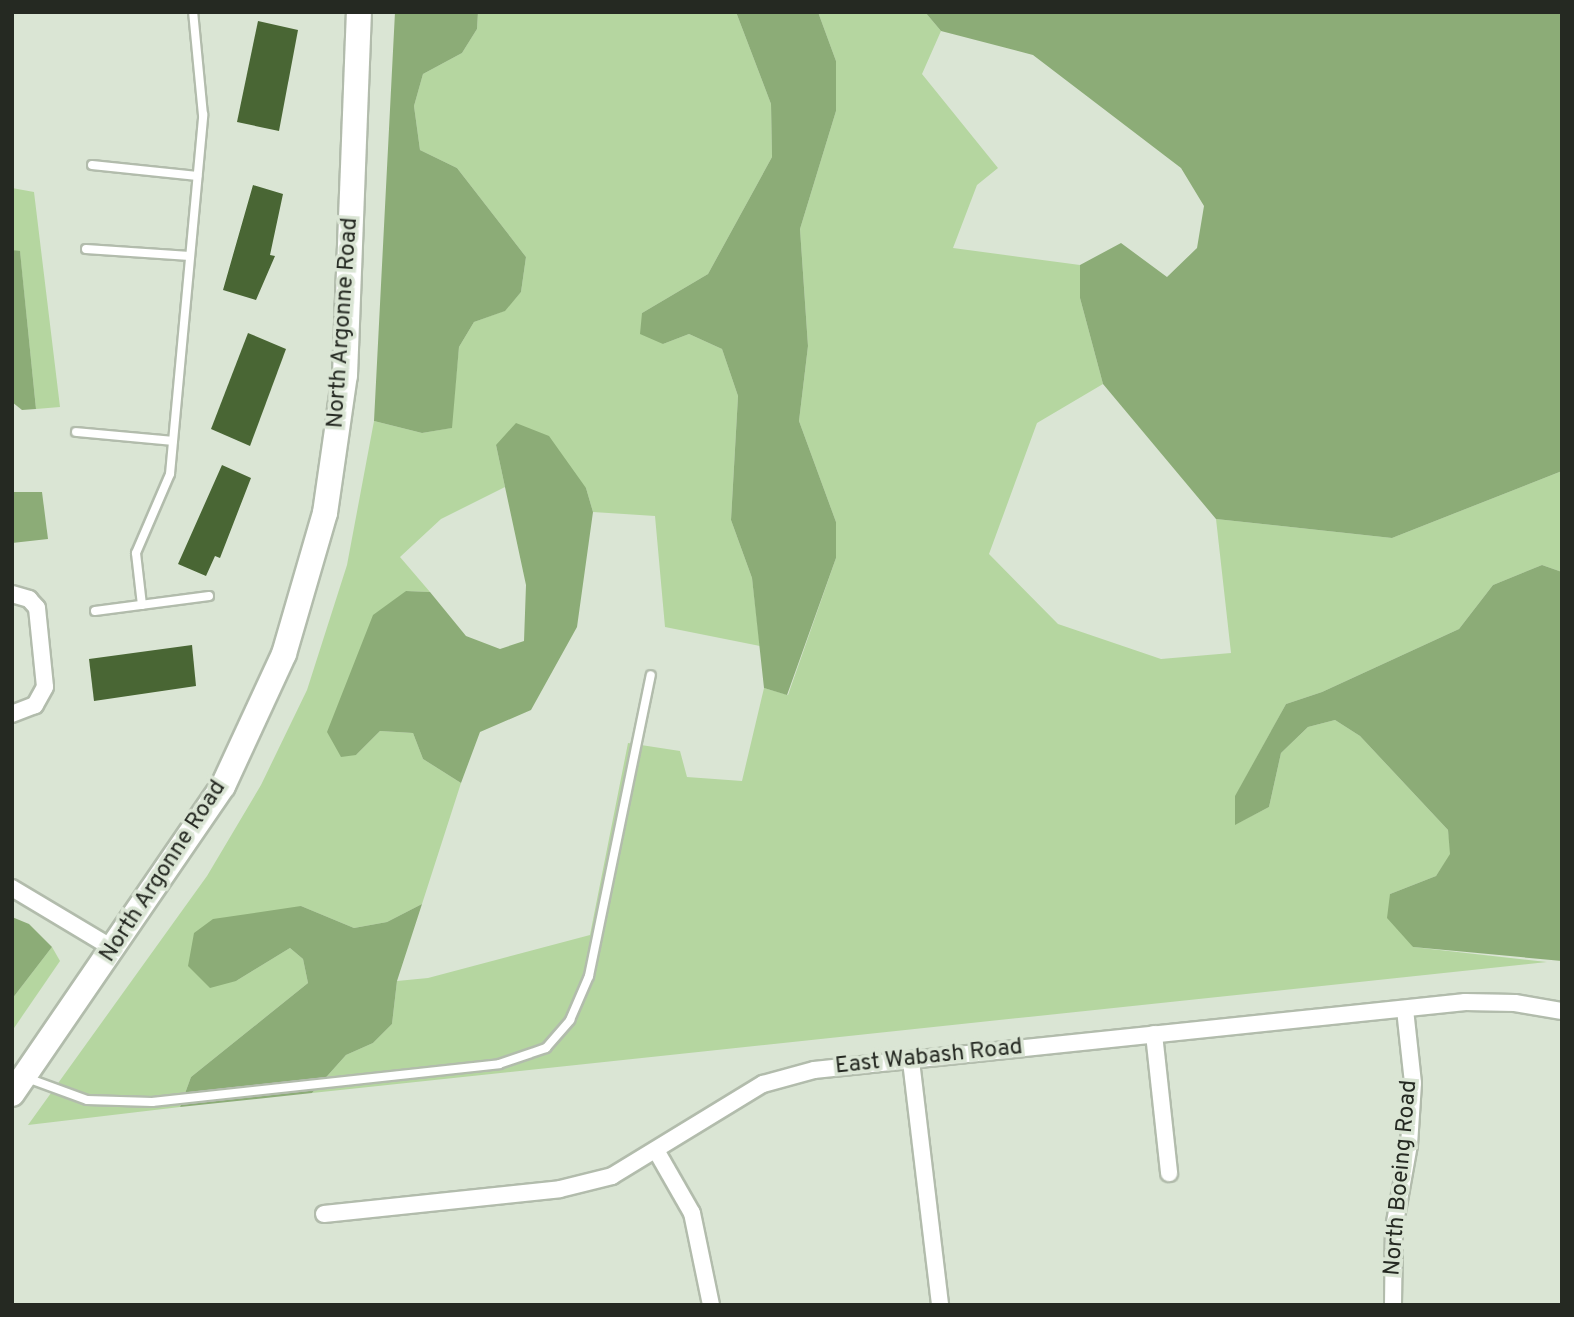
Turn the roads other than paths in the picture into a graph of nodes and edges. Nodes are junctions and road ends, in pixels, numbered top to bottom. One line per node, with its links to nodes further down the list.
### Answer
1 (193, 12): 4 (lane)
2 (359, 12): 16 (main road, North Argonne Road)
3 (92, 165): 4 (lane)
4 (197, 176): 6 (lane)
5 (86, 249): 6 (lane)
6 (190, 257): 8 (lane)
7 (76, 432): 8 (lane)
8 (173, 441): 11 (lane)
9 (12, 594): 14 (street)
10 (209, 596): 11 (lane)
11 (142, 604): 12 (lane)
12 (95, 611)
13 (651, 675): 21 (lane)
14 (12, 714)
15 (12, 888): 16 (street)
16 (114, 949): 21 (main road, North Argonne Road)
17 (1405, 1009): 18 (street, East Wabash Road); 19 (street, East Wabash Road); 27 (street, North Boeing Road)
18 (1562, 1011)
19 (1154, 1034): 20 (street, East Wabash Road); 23 (street)
20 (911, 1060): 22 (street, East Wabash Road); 26 (street)
21 (18, 1085)
22 (657, 1152): 24 (street, East Wabash Road); 25 (street)
23 (1169, 1173)
24 (324, 1214)
25 (711, 1305)
26 (940, 1305)
27 (1393, 1305)

